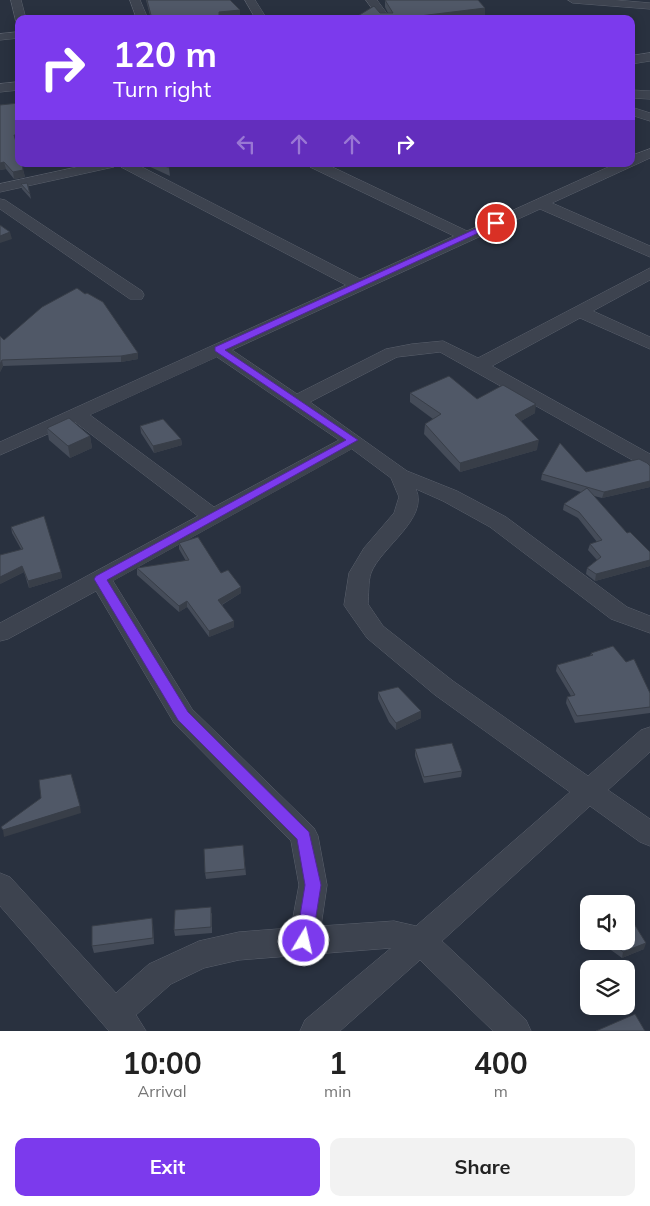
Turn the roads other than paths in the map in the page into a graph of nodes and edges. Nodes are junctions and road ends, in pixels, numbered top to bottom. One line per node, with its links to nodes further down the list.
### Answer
1 (16, 0): 10 (street)
2 (135, 0): 11 (street)
3 (250, 0): 12 (street)
4 (371, 0): 13 (street)
5 (566, 0): 9 (street)
6 (573, 0): 7 (street)
7 (624, 2): 8 (street)
8 (650, 6)
9 (585, 14)
10 (19, 15)
11 (141, 15)
12 (259, 15)
13 (383, 15)
14 (15, 35): 15 (street)
15 (0, 37)
16 (635, 50): 17 (street)
17 (647, 57)
18 (15, 86): 19 (street)
19 (0, 88)
20 (635, 94): 21 (street)
21 (650, 95)
22 (635, 112): 23 (street)
23 (650, 117)
24 (650, 153): 25 (street)
25 (635, 159)
26 (81, 167): 30 (street)
27 (132, 167): 37 (street)
28 (321, 167): 34 (street)
29 (617, 167): 33 (street)
30 (53, 170): 31 (street)
31 (0, 188)
32 (0, 203): 38 (street)
33 (540, 203): 34 (street); 35 (street)
34 (466, 236): 37 (street)
35 (650, 252)
36 (650, 273): 39 (street)
37 (359, 285): 41 (street)
38 (136, 295)
39 (580, 311): 40 (street); 42 (street)
40 (650, 344)
41 (218, 349): 43 (street); 44 (street)
42 (478, 366): 43 (street); 47 (street)
43 (296, 402): 45 (street)
44 (76, 414): 46 (street); 49 (street)
45 (353, 440): 48 (street); 49 (street)
46 (0, 448)
47 (650, 462)
48 (400, 475): 51 (street); 54 (street)
49 (213, 517): 50 (street)
50 (100, 579): 52 (street); 58 (street)
51 (650, 625)
52 (0, 633)
53 (650, 737): 54 (street)
54 (589, 791): 55 (street); 57 (street)
55 (650, 834)
56 (0, 886): 59 (street)
57 (421, 940): 58 (street); 60 (street); 61 (street)
58 (304, 941): 59 (street)
59 (122, 1023)
60 (316, 1031)
61 (515, 1031)

